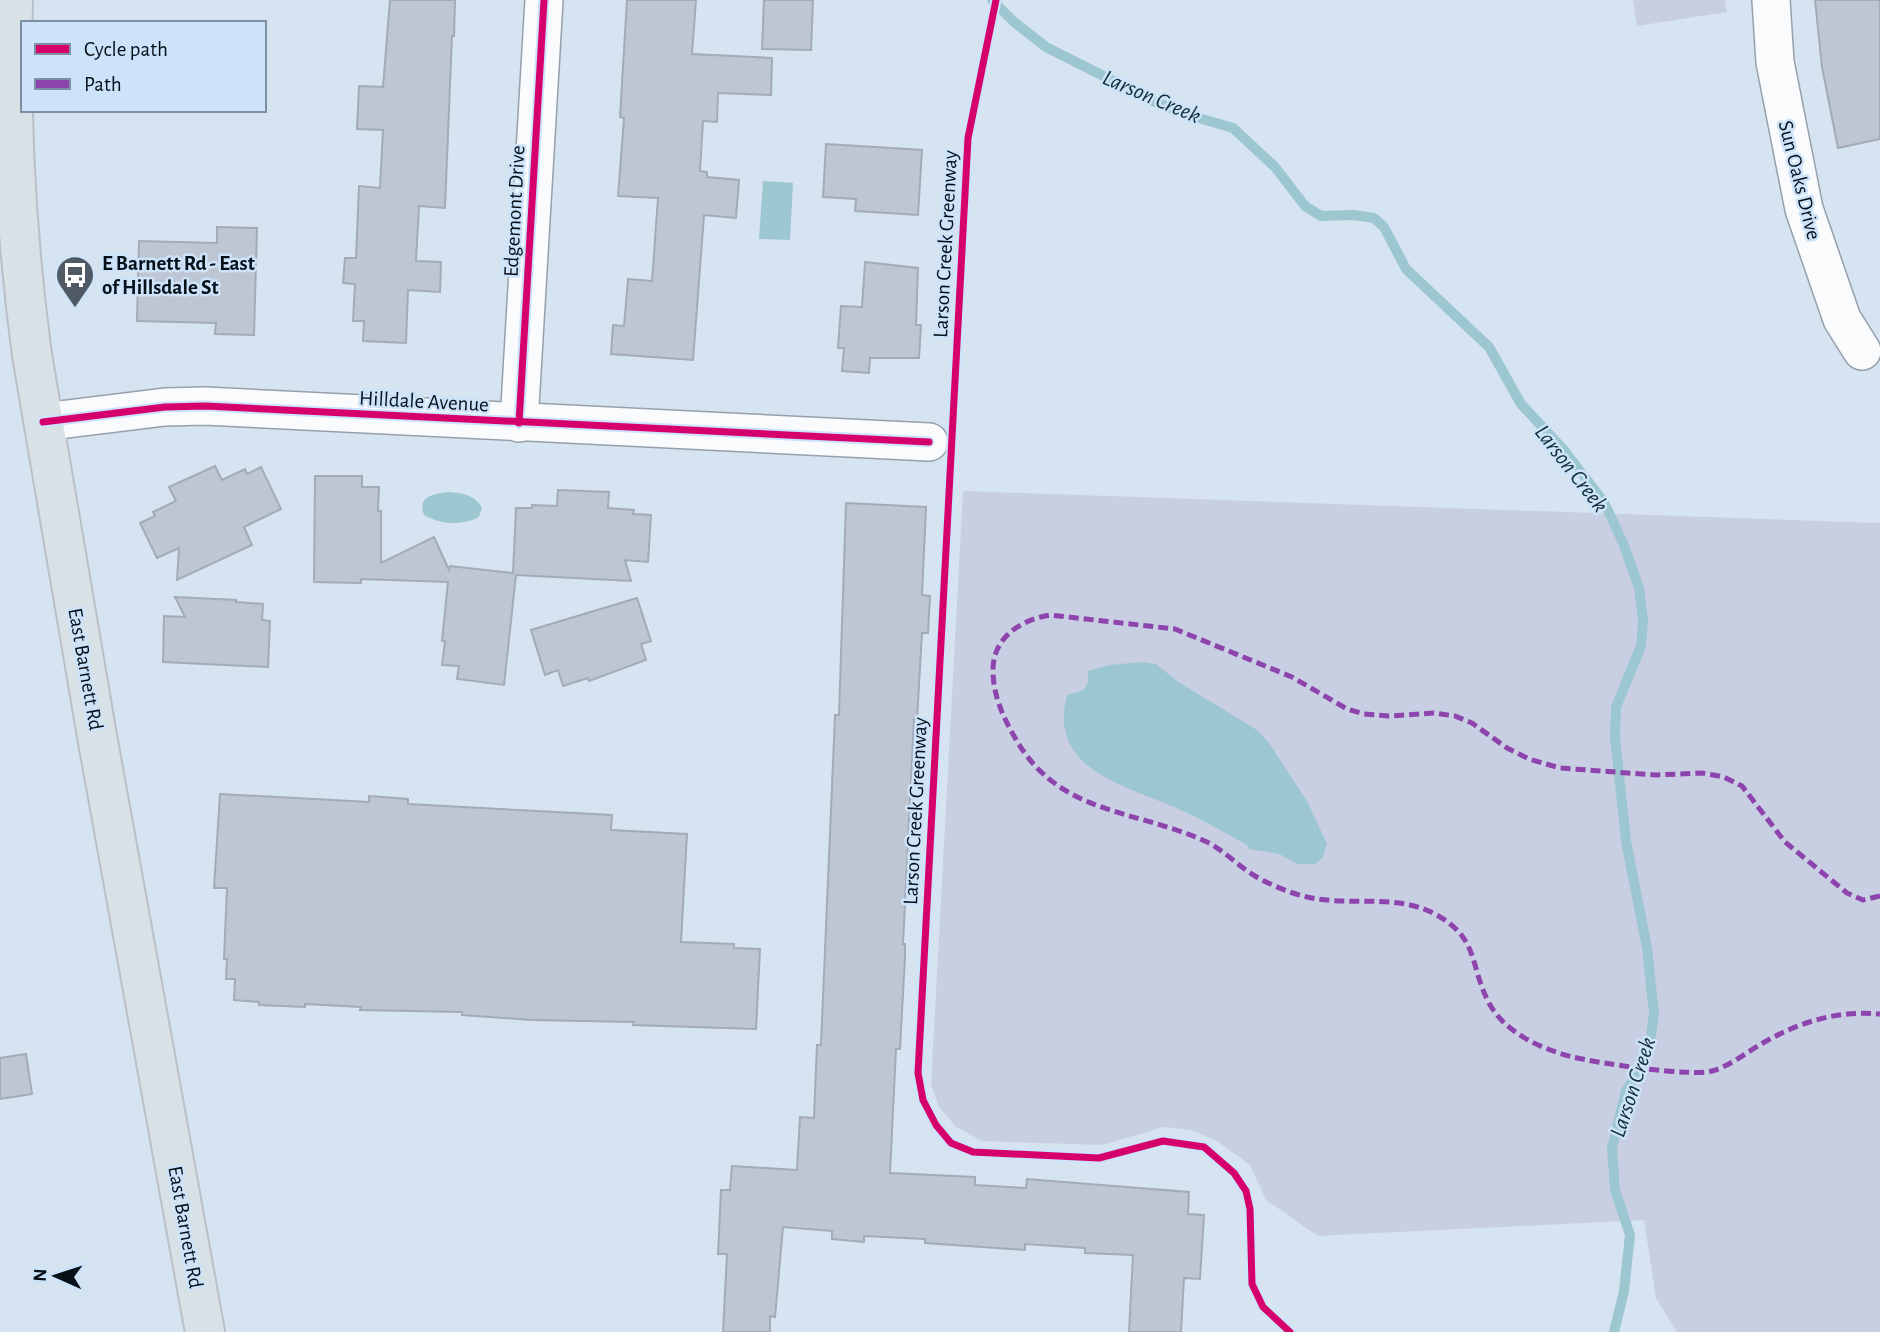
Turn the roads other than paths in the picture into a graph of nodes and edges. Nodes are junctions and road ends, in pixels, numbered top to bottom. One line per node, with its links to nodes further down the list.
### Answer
1 (13, 0): 4 (main road, East Barnett Rd)
2 (544, 0): 7 (street, Edgemont Drive)
3 (1771, 0): 5 (street, Sun Oaks Drive)
4 (10, 236): 6 (main road, East Barnett Rd)
5 (1862, 351)
6 (43, 422): 7 (street, Hilldale Avenue); 9 (main road, East Barnett Rd)
7 (519, 424): 8 (street, Hilldale Avenue)
8 (929, 442)
9 (205, 1332)

